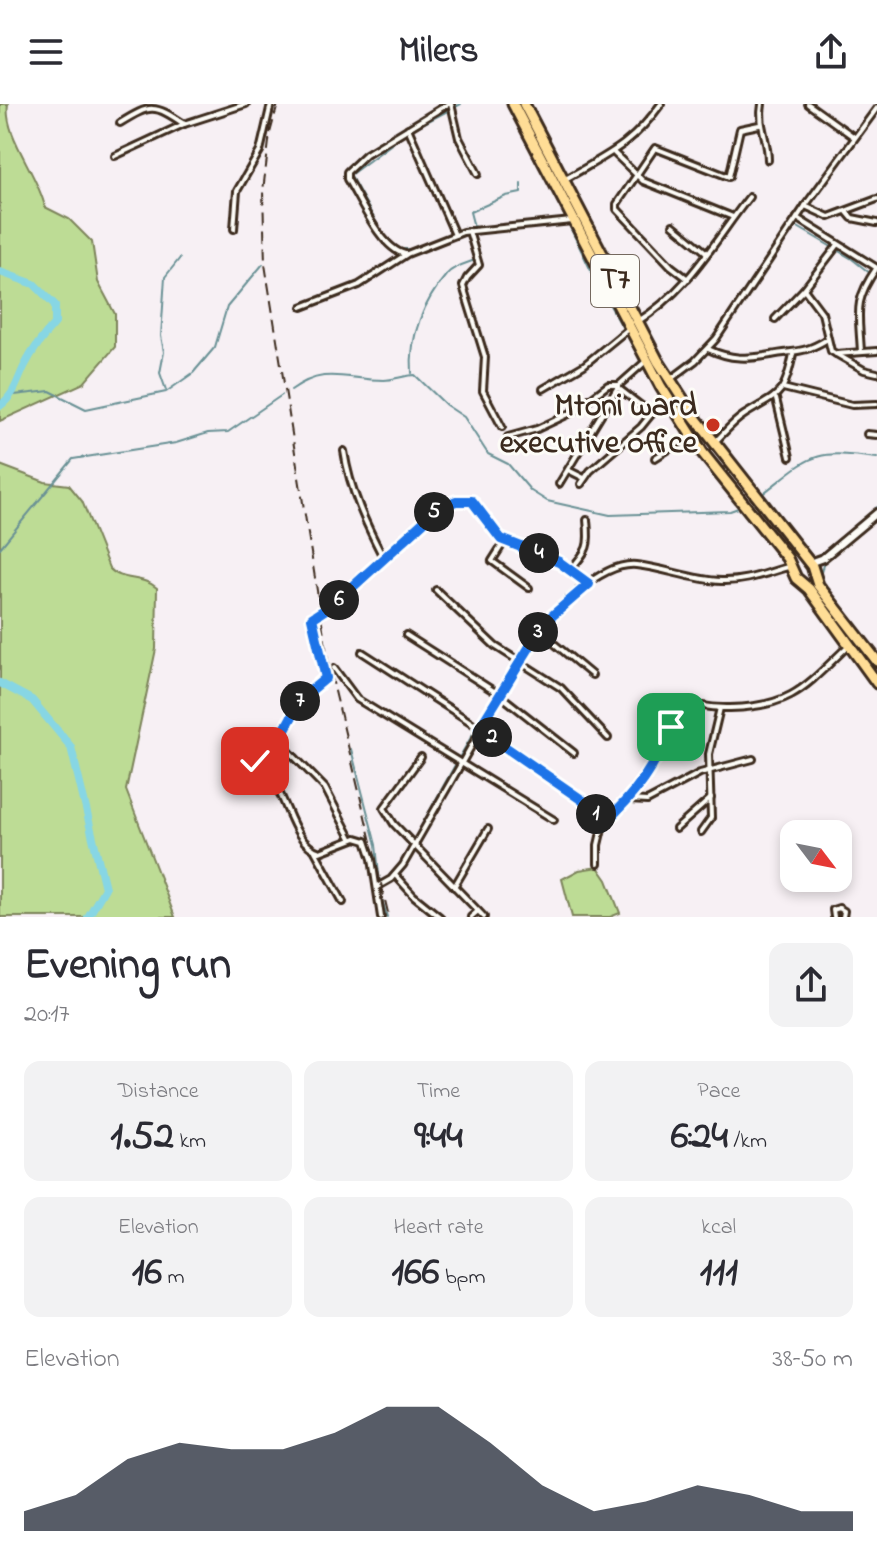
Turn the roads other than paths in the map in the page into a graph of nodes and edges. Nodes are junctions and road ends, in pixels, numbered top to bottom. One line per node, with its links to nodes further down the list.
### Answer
1 (246, 104): 11 (street)
2 (271, 104): 30 (street)
3 (448, 104): 13 (street); 18 (street)
4 (513, 104): 27 (highway, T7)
5 (524, 104): 20 (highway, T7)
6 (661, 104): 15 (street)
7 (762, 104): 12 (street)
8 (808, 104): 14 (street)
9 (877, 108): 14 (street)
10 (120, 123): 11 (street)
11 (184, 124): 16 (street)
12 (759, 125): 17 (street); 19 (street)
13 (408, 128): 32 (street); 35 (street)
14 (854, 137): 23 (street)
15 (614, 153): 19 (street); 20 (street)
16 (115, 156)
17 (768, 160)
18 (478, 174)
19 (635, 176): 25 (street); 37 (street)
20 (563, 180): 41 (highway, T7)
21 (749, 197): 25 (street)
22 (877, 199): 24 (street)
23 (805, 206): 24 (street); 26 (street)
24 (847, 212): 28 (street)
25 (733, 217): 34 (street)
26 (797, 218): 33 (street); 44 (street)
27 (572, 221): 31 (street); 42 (highway, T7)
28 (877, 223)
29 (673, 225): 34 (street)
30 (234, 229)
31 (469, 231): 32 (street); 59 (street)
32 (455, 235): 35 (street)
33 (837, 246): 36 (street); 38 (street)
34 (707, 253): 37 (street)
35 (407, 254): 39 (street)
36 (877, 268): 46 (street)
37 (688, 279): 41 (street)
38 (804, 289): 40 (street); 43 (street)
39 (302, 307)
40 (775, 319)
41 (637, 322): 51 (highway, T7)
42 (628, 329): 49 (highway, T7); 54 (street)
43 (826, 340): 47 (street); 48 (street)
44 (708, 349): 47 (street); 51 (street)
45 (877, 351): 46 (street)
46 (861, 352): 48 (street)
47 (793, 354): 53 (street)
48 (835, 354): 50 (street)
49 (646, 361): 52 (street); 55 (highway, T7)
50 (877, 373)
51 (670, 380): 64 (highway, T7)
52 (618, 387): 58 (street); 63 (street); 68 (street)
53 (783, 388): 56 (street); 57 (street)
54 (543, 389)
55 (666, 396): 58 (street); 61 (highway, T7)
56 (776, 399): 64 (street); 66 (street)
57 (877, 404)
58 (652, 414): 68 (street)
59 (502, 427)
60 (867, 434): 62 (street)
61 (690, 435): 67 (street); 77 (highway, T7)
62 (877, 435)
63 (508, 437)
64 (716, 441): 75 (highway, T7)
65 (344, 451): 74 (street)
66 (790, 457)
67 (655, 458)
68 (568, 470): 69 (street)
69 (559, 484)
70 (877, 513): 73 (street)
71 (587, 520): 76 (street)
72 (505, 541): 74 (street); 76 (street); 80 (street)
73 (823, 558): 75 (street); 78 (street)
74 (384, 559): 95 (street)
75 (809, 563): 77 (highway); 78 (highway, T7)
76 (570, 570): 79 (street)
77 (793, 572): 78 (highway); 79 (street); 84 (highway, T7)
78 (814, 574): 86 (highway, T7)
79 (589, 584): 82 (street)
80 (529, 588)
81 (436, 590): 87 (street)
82 (539, 631): 87 (street); 89 (street)
83 (406, 635): 91 (street)
84 (849, 645): 90 (highway, T7); 92 (street)
85 (362, 652): 93 (street)
86 (877, 661)
87 (520, 662): 91 (street); 94 (street)
88 (334, 668): 99 (street)
89 (592, 675)
90 (877, 683)
91 (500, 695): 93 (street); 96 (street)
92 (720, 708): 100 (street); 102 (street)
93 (479, 729): 99 (street); 104 (street)
94 (608, 738)
95 (277, 739): 108 (street); 110 (street)
96 (574, 753)
97 (421, 757): 109 (street)
98 (753, 759): 100 (street)
99 (460, 762): 103 (street); 109 (street)
100 (711, 770): 101 (street); 102 (street)
101 (711, 798): 106 (street); 107 (street)
102 (629, 800): 104 (street)
103 (554, 820)
104 (604, 823): 111 (street)
105 (488, 829): 114 (street)
106 (676, 829)
107 (701, 832)
108 (351, 838): 110 (street); 113 (street)
109 (415, 844): 112 (street); 114 (street)
110 (315, 851): 115 (street)
111 (598, 864)
112 (395, 875): 113 (street); 118 (street)
113 (377, 887): 117 (street)
114 (454, 887): 116 (street)
115 (343, 902)
116 (478, 911): 119 (street); 120 (street)
117 (381, 917)
118 (440, 917)
119 (471, 917)
120 (484, 917)
121 (834, 917): 122 (street)
122 (843, 917)

